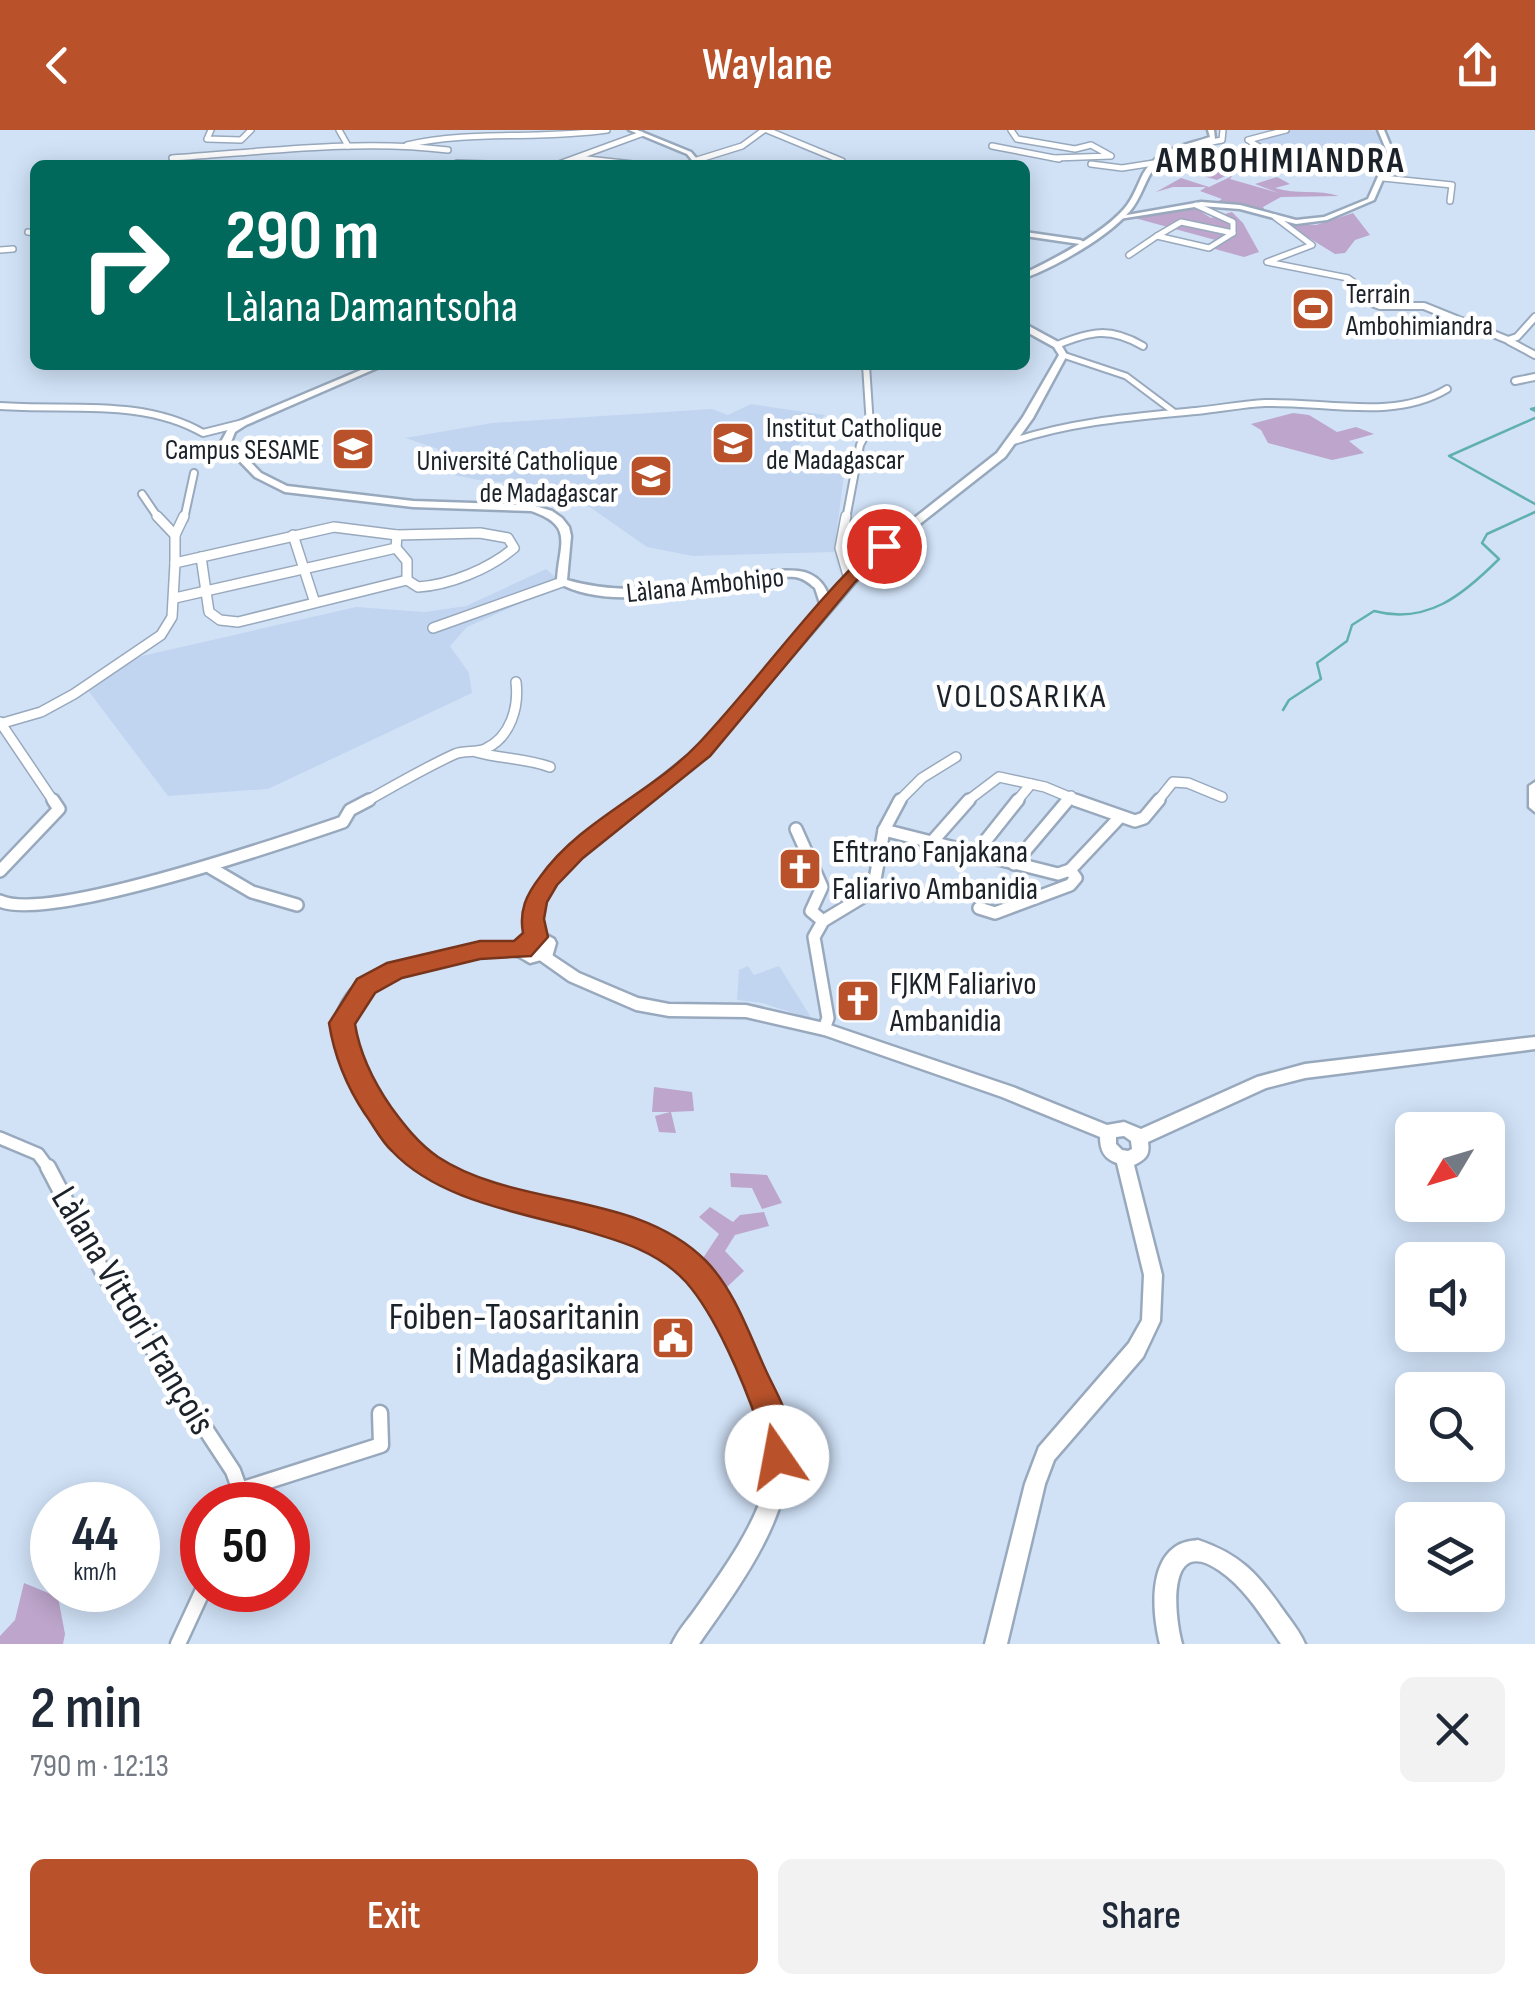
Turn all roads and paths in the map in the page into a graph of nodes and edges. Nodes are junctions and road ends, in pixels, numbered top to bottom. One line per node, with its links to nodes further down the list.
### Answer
1 (211, 130): 2 (street)
2 (251, 130)
3 (340, 130): 14 (street)
4 (607, 130): 13 (street)
5 (632, 130): 12 (street)
6 (766, 130): 24 (street); 25 (street)
7 (1012, 130): 20 (street)
8 (1210, 130): 16 (main road)
9 (1223, 130): 16 (street)
10 (1286, 130): 26 (street)
11 (1379, 130): 30 (street)
12 (641, 134): 19 (street); 23 (street)
13 (408, 145): 14 (street); 17 (street)
14 (348, 146): 18 (street)
15 (992, 146): 20 (street)
16 (1176, 149): 27 (main road)
17 (448, 150)
18 (172, 158)
19 (577, 158): 21 (street); 22 (street)
20 (1054, 158): 27 (street)
21 (571, 160)
22 (596, 160)
23 (694, 160)
24 (704, 160)
25 (840, 160)
26 (1285, 161): 28 (street); 29 (street)
27 (1154, 162): 33 (main road)
28 (1233, 162)
29 (1306, 167)
30 (1383, 178): 31 (street); 34 (street)
31 (1450, 201)
32 (1196, 205): 33 (street); 34 (street); 35 (street)
33 (1119, 217): 38 (main road)
34 (1275, 217): 45 (street)
35 (1232, 232): 37 (street); 37 (street)
36 (1030, 235): 38 (street)
37 (1157, 236): 41 (street)
38 (1080, 242): 42 (main road)
39 (13, 249): 40 (street)
40 (0, 250)
41 (1130, 255)
42 (1030, 274)
43 (1535, 317): 45 (street)
44 (1030, 330): 47 (main road)
45 (1508, 340): 48 (street)
46 (1143, 346): 47 (street)
47 (1060, 350): 55 (street); 57 (main road)
48 (1535, 355)
49 (366, 370): 56 (street)
50 (866, 370): 67 (street)
51 (1535, 377): 52 (street)
52 (1514, 381)
53 (1447, 390): 55 (street)
54 (0, 406): 56 (street)
55 (1174, 412): 57 (street)
56 (242, 423): 69 (street)
57 (1014, 441): 67 (main road)
58 (194, 473): 60 (street)
59 (142, 494): 60 (street)
60 (175, 535): 65 (street)
61 (293, 535): 62 (street); 64 (street); 66 (street)
62 (397, 535): 63 (street); 68 (street)
63 (396, 548): 66 (street); 68 (street)
64 (201, 558): 65 (street); 70 (street)
65 (175, 563): 71 (street)
66 (306, 566): 70 (street); 72 (street)
67 (848, 579): 73 (main road)
68 (407, 580): 72 (street)
69 (562, 582): 73 (street, Làlana Ambohipo); 74 (street)
70 (204, 593): 71 (street); 72 (street)
71 (175, 598): 76 (street)
72 (314, 600)
73 (826, 607): 98 (main road)
74 (433, 628)
75 (516, 682): 77 (street)
76 (2, 723): 93 (street)
77 (476, 752): 79 (street); 91 (street)
78 (956, 757): 87 (street)
79 (550, 766)
80 (1031, 784): 82 (street); 88 (street); 89 (street)
81 (1535, 786): 84 (street)
82 (1072, 796): 85 (street); 90 (street)
83 (1222, 797): 85 (street)
84 (1535, 808)
85 (1119, 818): 92 (street)
86 (796, 829): 97 (street)
87 (884, 830): 88 (street); 97 (street)
88 (930, 843): 89 (street)
89 (975, 854): 90 (street)
90 (1014, 864): 92 (street)
91 (211, 868): 94 (street); 95 (street)
92 (1070, 870): 96 (street)
93 (0, 871)
94 (0, 900)
95 (296, 905)
96 (978, 908)
97 (824, 922): 100 (street)
98 (529, 944): 99 (main road); 111 (main road)
99 (543, 955): 100 (street)
100 (824, 1029): 102 (street)
101 (1535, 1043): 104 (street)
102 (1108, 1133): 104 (street); 105 (street)
103 (0, 1138): 107 (street, Làlana Vittori François)
104 (1139, 1138): 105 (street)
105 (1124, 1159): 112 (street)
106 (380, 1414): 108 (street)
107 (235, 1482)
108 (281, 1482)
109 (193, 1612): 110 (street)
110 (178, 1644)
111 (684, 1644)
112 (996, 1644)
113 (1172, 1644): 114 (street)
114 (1294, 1644)

